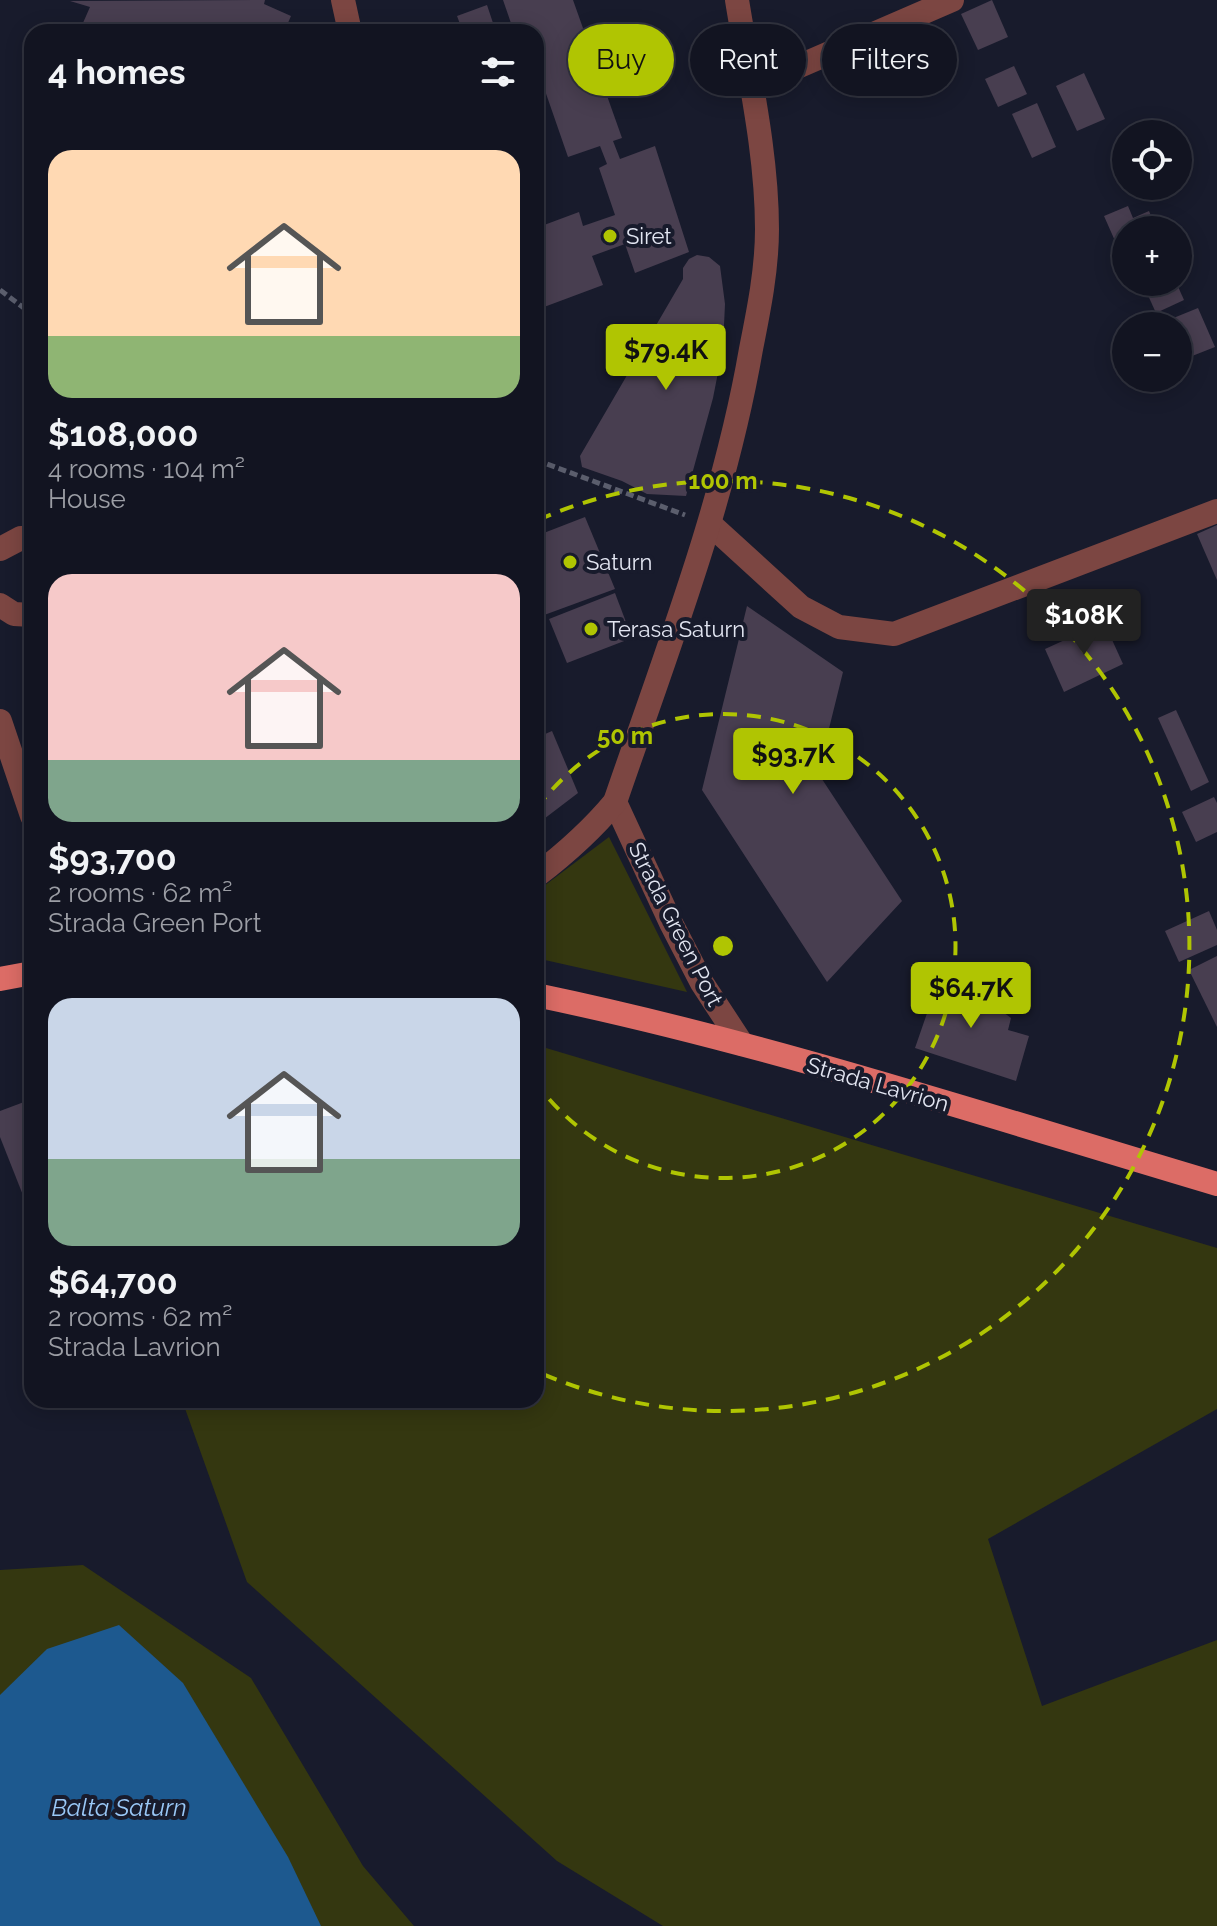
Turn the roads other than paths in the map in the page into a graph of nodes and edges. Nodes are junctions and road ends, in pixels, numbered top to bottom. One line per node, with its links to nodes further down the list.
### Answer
1 (343, 0): 4 (street)
2 (737, 0): 5 (street)
3 (952, 0): 6 (street)
4 (348, 24)
5 (741, 24)
6 (806, 63)
7 (752, 96): 9 (street)
8 (1217, 511): 9 (street)
9 (710, 524): 16 (street)
10 (24, 538): 11 (street)
11 (0, 549)
12 (0, 605): 13 (street)
13 (24, 615)
14 (0, 721): 15 (street)
15 (24, 792)
16 (615, 802): 17 (street); 21 (street, Strada Green Port)
17 (544, 870)
18 (24, 974): 19 (main road)
19 (0, 979)
20 (544, 997): 21 (main road, Strada Lavrion)
21 (742, 1044): 22 (main road, Strada Lavrion)
22 (1217, 1184)

